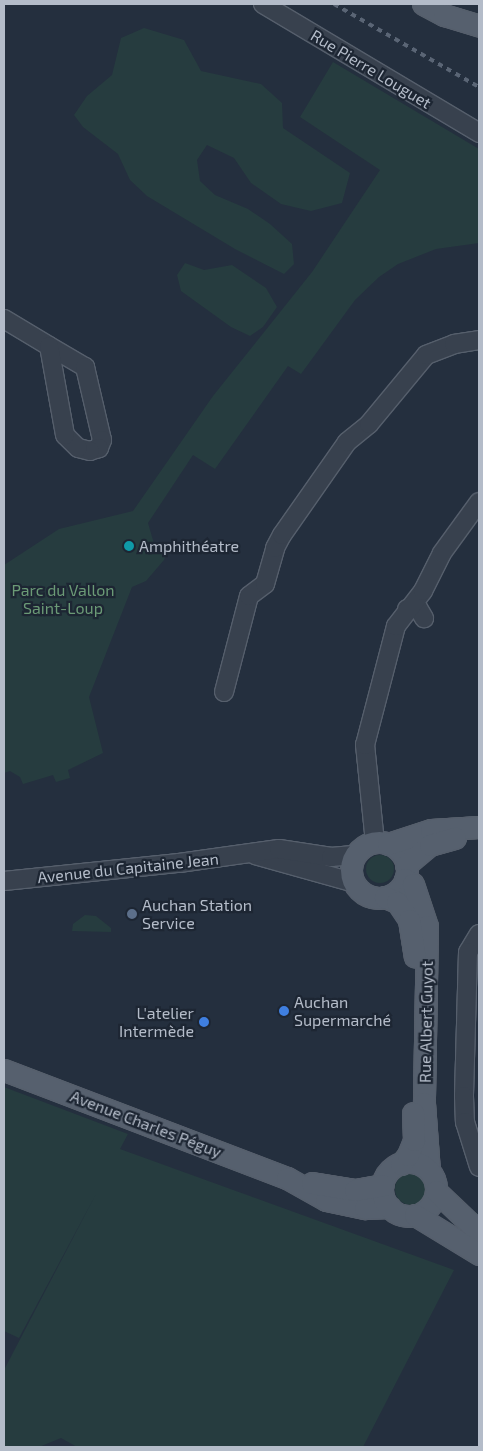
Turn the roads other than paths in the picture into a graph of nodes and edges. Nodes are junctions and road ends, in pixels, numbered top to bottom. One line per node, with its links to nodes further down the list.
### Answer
1 (263, 4): 4 (street, Rue Pierre Louguet)
2 (423, 4): 3 (main road)
3 (479, 26)
4 (479, 133)
5 (4, 319): 7 (street)
6 (479, 340): 11 (street)
7 (50, 346): 7 (street)
8 (479, 502): 9 (street)
9 (404, 614): 10 (street); 14 (street)
10 (421, 623)
11 (224, 692)
12 (479, 827): 14 (main road)
13 (479, 836): 17 (main road)
14 (381, 843): 16 (main road); 17 (main road)
15 (252, 854): 16 (street, Avenue du Capitaine Jean); 18 (street, Avenue du Capitaine Jean); 19 (street)
16 (356, 855): 19 (main road)
17 (406, 872): 20 (main road); 26 (main road, Rue Albert Guyot)
18 (4, 881)
19 (355, 884): 20 (main road)
20 (385, 898): 23 (main road, Rue Albert Guyot)
21 (479, 934): 24 (street)
22 (4, 1070): 25 (main road, Avenue Charles Péguy)
23 (401, 1164): 26 (main road); 27 (main road)
24 (479, 1168)
25 (287, 1178): 27 (main road, Avenue Charles Péguy); 28 (main road, Avenue Charles Péguy)
26 (433, 1181): 29 (main road); 30 (main road)
27 (383, 1185): 28 (main road)
28 (390, 1207): 29 (main road)
29 (415, 1216): 31 (main road)
30 (479, 1232)
31 (479, 1254)

